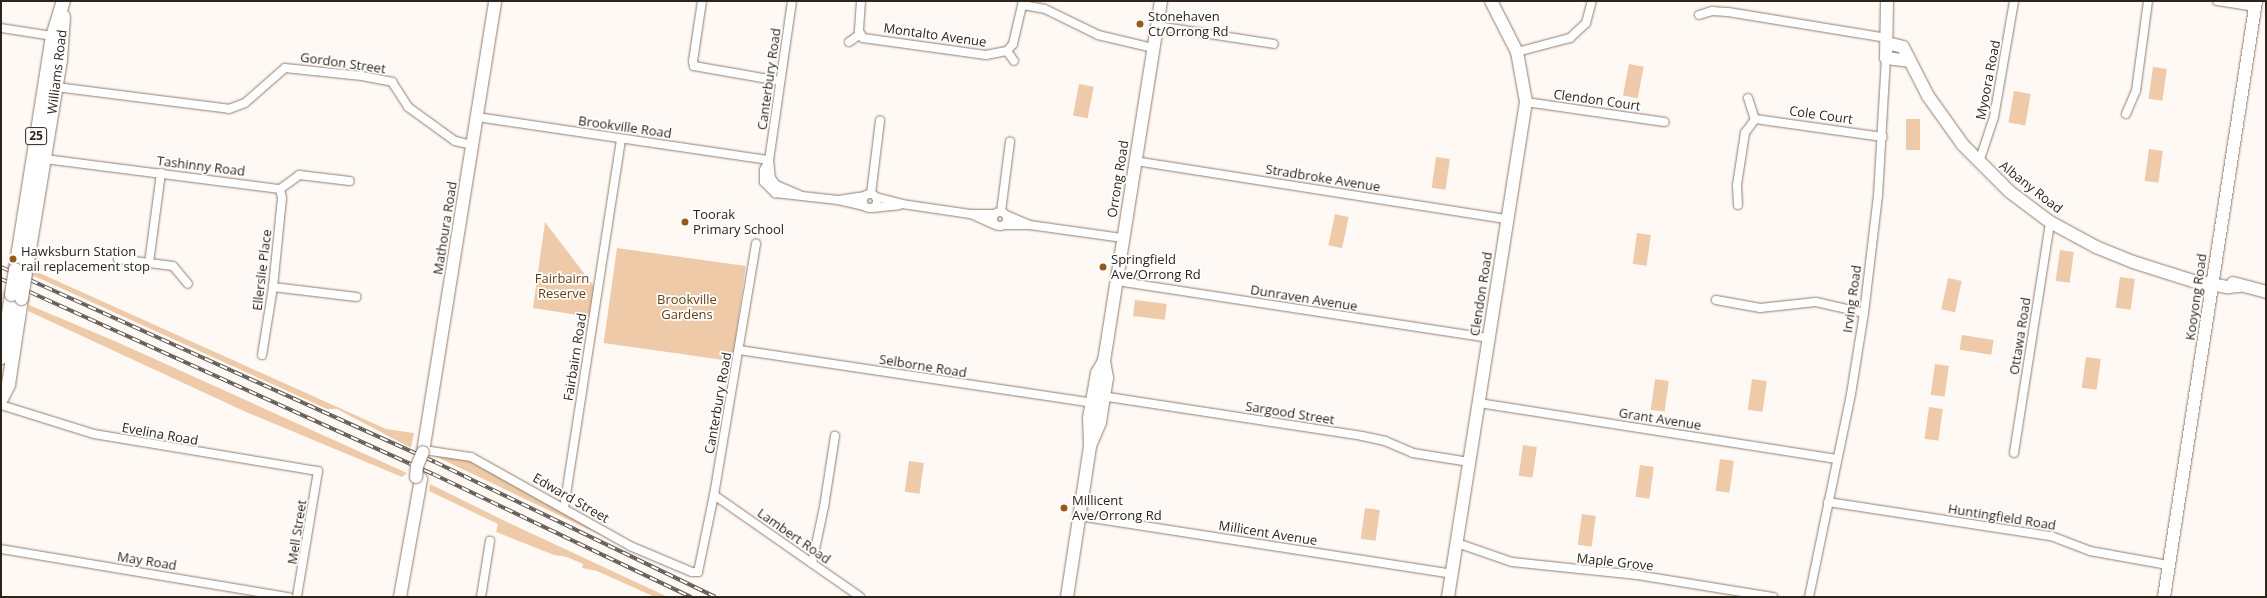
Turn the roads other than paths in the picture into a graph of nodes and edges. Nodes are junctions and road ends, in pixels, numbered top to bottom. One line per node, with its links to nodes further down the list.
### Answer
1 (495, 1): 34 (street, Mathoura Road)
2 (702, 1): 29 (street)
3 (792, 1): 29 (street, Canterbury Road)
4 (860, 1): 18 (street)
5 (1161, 1): 16 (street, Orrong Road)
6 (1492, 1): 25 (street, Clendon Road)
7 (1592, 1): 25 (street)
8 (1887, 1): 20 (street, Irving Road)
9 (2014, 1): 44 (street, Myoora Road)
10 (2148, 1): 33 (street)
11 (2217, 1): 14 (street)
12 (63, 3): 19 (main road, Williams Road / 25)
13 (1023, 3): 23 (street); 24 (street)
14 (2256, 4): 65 (street, Kooyong Road)
15 (1699, 15): 20 (street)
16 (1157, 26): 22 (street); 23 (street, Orrong Road)
17 (1, 28): 19 (street)
18 (859, 35): 21 (street); 24 (street, Montalto Avenue)
19 (58, 37): 30 (main road, Williams Road / 25)
20 (1887, 41): 26 (street, Irving Road); 27 (street, Albany Road)
21 (849, 42)
22 (1274, 44)
23 (1153, 48): 43 (street, Orrong Road)
24 (1007, 51): 28 (street)
25 (1517, 52): 32 (street, Clendon Road)
26 (1886, 58): 27 (street); 38 (street, Irving Road)
27 (1909, 61): 44 (street, Albany Road)
28 (1014, 62)
29 (780, 81): 42 (street, Canterbury Road)
30 (50, 86): 41 (street, Gordon Street); 45 (main road, Williams Road / 25)
31 (1748, 98): 35 (street)
32 (1526, 102): 37 (street, Clendon Court); 56 (street, Clendon Road)
33 (2126, 114)
34 (477, 117): 39 (street, Brookville Road); 41 (street, Mathoura Road)
35 (1755, 119): 38 (street, Cole Court); 52 (street)
36 (880, 121): 49 (street)
37 (1665, 122)
38 (1882, 137): 73 (street, Irving Road)
39 (621, 139): 42 (street, Brookville Road); 90 (street, Fairbairn Road)
40 (1010, 142): 55 (street)
41 (472, 146): 83 (street, Mathoura Road)
42 (769, 160): 50 (street, Canterbury Road)
43 (1135, 162): 56 (street, Stradbroke Avenue); 60 (street, Orrong Road)
44 (1979, 162): 57 (street, Albany Road)
45 (38, 165): 46 (street, Tashinny Road); 69 (main road, Williams Road / 25, bridge)
46 (161, 173): 48 (street, Tashinny Road); 63 (street)
47 (350, 181): 48 (street)
48 (280, 189): 67 (street, Ellerslie Place)
49 (870, 196): 50 (street); 51 (street); 53 (street); 53 (street)
50 (838, 200): 53 (street)
51 (902, 204): 53 (street); 54 (street)
52 (1738, 205)
53 (868, 207)
54 (970, 214): 55 (street); 58 (street)
55 (1000, 214): 58 (street); 58 (street); 59 (street)
56 (1507, 219): 74 (street, Clendon Road)
57 (2050, 222): 65 (street, Albany Road); 84 (street, Ottawa Road)
58 (1000, 225): 59 (street)
59 (1030, 225): 60 (street)
60 (1123, 238): 64 (street, Orrong Road)
61 (756, 243): 75 (street, Canterbury Road)
62 (118, 259): 63 (street)
63 (148, 263): 66 (street)
64 (1116, 281): 74 (street, Dunraven Avenue); 79 (street, Orrong Road)
65 (2211, 281): 68 (street, Albany Road); 96 (street, Kooyong Road)
66 (188, 284)
67 (273, 287): 70 (street); 76 (street, Ellerslie Place)
68 (2266, 292)
69 (16, 296): 72 (main road, Williams Road / 25); 78 (main road, Williams Road / 25)
70 (356, 297)
71 (1716, 300): 73 (street)
72 (5, 308): 77 (main road, Williams Road / 25)
73 (1864, 313): 85 (street, Irving Road)
74 (1489, 338): 80 (street, Clendon Road)
75 (739, 350): 79 (street, Selborne Road); 88 (street, Canterbury Road)
76 (262, 355)
77 (1, 357)
78 (1, 398)
79 (1098, 400): 86 (street, Sargood Street); 91 (street, Orrong Road)
80 (1479, 403): 85 (street, Grant Avenue); 86 (street, Clendon Road)
81 (1, 406): 87 (street, Evelina Road)
82 (836, 436): 95 (street)
83 (423, 453): 90 (street, Edward Street); 101 (street, Mathoura Road)
84 (2014, 453)
85 (1838, 459): 89 (street, Irving Road)
86 (1469, 462): 93 (street, Clendon Road)
87 (318, 471): 100 (street, Mell Street)
88 (714, 495): 95 (street, Lambert Road); 97 (street, Canterbury Road)
89 (1828, 502): 96 (street, Huntingfield Road); 107 (street, Irving Road)
90 (564, 508): 97 (street, Edward Street)
91 (1079, 516): 98 (street, Millicent Avenue); 104 (street, Orrong Road)
92 (490, 541): 102 (street)
93 (1457, 543): 98 (street, Clendon Road); 106 (street, Maple Grove)
94 (1, 548): 99 (street, May Road)
95 (812, 563): 103 (street, Lambert Road)
96 (2168, 564): 108 (street, Kooyong Road)
97 (701, 566)
98 (1452, 574): 105 (street, Clendon Road)
99 (289, 597)
100 (297, 597)
101 (400, 597)
102 (481, 597)
103 (860, 597)
104 (1066, 597)
105 (1448, 597)
106 (1773, 597)
107 (1809, 597)
108 (2164, 597)

